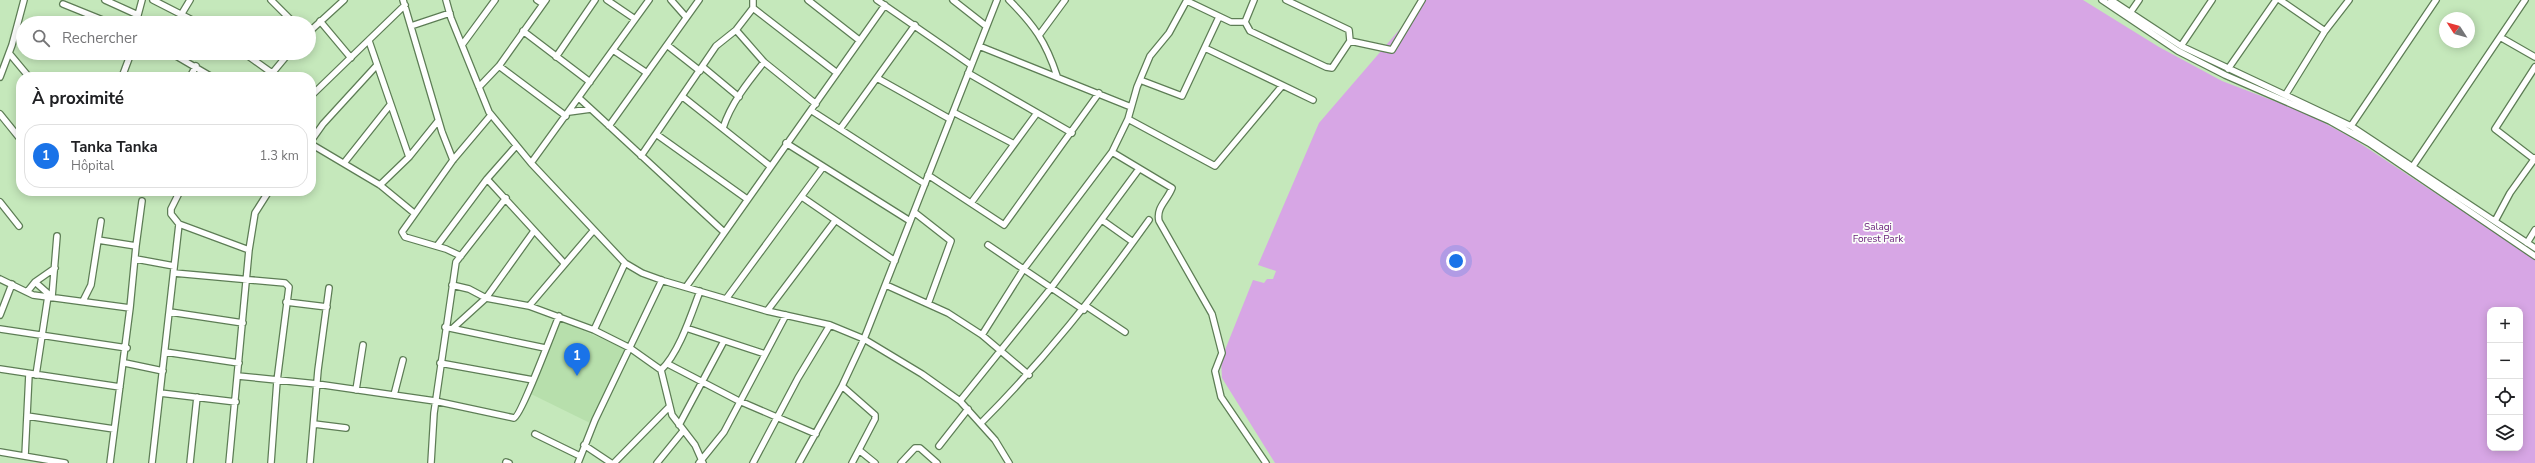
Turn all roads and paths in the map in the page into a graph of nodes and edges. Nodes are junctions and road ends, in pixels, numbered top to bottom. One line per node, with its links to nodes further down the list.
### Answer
1 (24, 0): 47 (street)
2 (105, 0): 45 (street)
3 (142, 0): 45 (street)
4 (153, 0): 46 (street)
5 (190, 0): 46 (street)
6 (271, 0): 49 (street)
7 (331, 0): 40 (street)
8 (344, 0): 40 (street)
9 (446, 0): 43 (street)
10 (495, 0): 68 (street)
11 (537, 0): 38 (street)
12 (595, 0): 75 (street)
13 (607, 0): 52 (street)
14 (649, 0): 52 (street)
15 (671, 0): 50 (street)
16 (699, 0): 50 (street)
17 (753, 0): 42 (street)
18 (808, 0): 65 (street)
19 (877, 0): 41 (street)
20 (953, 0): 58 (street)
21 (996, 0): 58 (street)
22 (1009, 0): 63 (street)
23 (1065, 0): 63 (street)
24 (1187, 0): 51 (street); 102 (street)
25 (1254, 0): 54 (street)
26 (1286, 0): 67 (street)
27 (1422, 0): 67 (street)
28 (2102, 0): 185 (street)
29 (2111, 0): 44 (street)
30 (2139, 0): 44 (street)
31 (2212, 0): 71 (street)
32 (2276, 0): 89 (street)
33 (2280, 0): 62 (street)
34 (2349, 0): 62 (street)
35 (2436, 0): 127 (street)
36 (2525, 0): 64 (street)
37 (404, 2): 57 (street); 66 (street)
38 (544, 2): 61 (street)
39 (63, 4): 48 (street)
40 (336, 5): 53 (street)
41 (885, 5): 56 (street); 65 (street)
42 (753, 8): 60 (street); 96 (street)
43 (450, 13): 57 (street); 68 (street)
44 (2130, 13): 71 (street)
45 (138, 15)
46 (181, 15)
47 (19, 16)
48 (93, 16)
49 (287, 16)
50 (686, 17): 69 (street)
51 (1219, 17): 54 (street); 72 (street)
52 (635, 19): 73 (street)
53 (320, 21): 55 (street); 77 (street)
54 (1245, 22): 67 (street)
55 (316, 25)
56 (915, 25): 84 (street); 101 (street)
57 (411, 26): 125 (street)
58 (986, 26): 70 (street)
59 (16, 28): 74 (street)
60 (736, 30): 82 (street); 88 (street)
61 (523, 31): 75 (street); 86 (street)
62 (2325, 31): 108 (street)
63 (1040, 34): 99 (street)
64 (2500, 37): 76 (street); 146 (street)
65 (859, 40): 96 (street)
66 (368, 41): 77 (street); 83 (street)
67 (1350, 41)
68 (462, 45): 105 (street)
69 (667, 45): 88 (street); 97 (street)
70 (979, 46): 84 (street); 99 (street)
71 (2181, 46): 89 (street)
72 (1205, 48): 102 (street); 104 (street)
73 (613, 50): 97 (street); 103 (street)
74 (9, 53): 90 (street); 100 (street)
75 (556, 57): 103 (street)
76 (2535, 57)
77 (351, 58): 106 (street)
78 (128, 60): 91 (street)
79 (184, 60): 85 (street)
80 (253, 60): 94 (street)
81 (283, 60): 95 (street)
82 (764, 62): 110 (street); 114 (street)
83 (377, 65): 113 (street); 132 (street)
84 (971, 65): 98 (street)
85 (196, 66): 92 (street); 93 (street)
86 (499, 66): 105 (street); 121 (street)
87 (2535, 67): 141 (street)
88 (702, 69): 109 (street); 110 (street)
89 (2228, 69): 108 (street)
90 (25, 72)
91 (124, 72)
92 (193, 72)
93 (205, 72)
94 (267, 72)
95 (273, 72)
96 (837, 72): 114 (street)
97 (647, 73): 126 (street)
98 (968, 73): 118 (street); 119 (street)
99 (1057, 76): 107 (street)
100 (0, 77)
101 (877, 78): 123 (street); 129 (street)
102 (1140, 80): 115 (street)
103 (590, 82): 111 (street)
104 (1282, 86): 112 (street); 124 (street)
105 (479, 87): 122 (street)
106 (316, 91)
107 (1099, 93): 115 (street); 130 (street)
108 (2286, 94): 127 (street)
109 (683, 97): 128 (street); 133 (street)
110 (739, 97): 128 (street)
111 (579, 98): 116 (street); 121 (street)
112 (1313, 100)
113 (390, 104): 140 (street); 143 (street)
114 (816, 104): 117 (street)
115 (1132, 107): 124 (street)
116 (591, 109): 121 (street); 126 (street)
117 (812, 111): 129 (street); 134 (street)
118 (953, 112): 123 (street); 135 (street)
119 (1037, 113): 130 (street); 135 (street)
120 (0, 114): 131 (street)
121 (567, 114): 144 (street)
122 (491, 115): 136 (street); 142 (street)
123 (950, 119): 149 (street)
124 (1128, 119): 138 (street)
125 (438, 121): 140 (street); 142 (street)
126 (609, 126): 139 (street)
127 (2351, 126): 146 (street)
128 (724, 128): 145 (street)
129 (840, 129): 151 (street)
130 (1072, 133): 160 (street)
131 (16, 134)
132 (316, 134)
133 (656, 134): 139 (street); 157 (street)
134 (786, 143): 145 (street); 147 (street)
135 (1014, 144): 160 (street)
136 (516, 146): 144 (street); 150 (street)
137 (316, 147): 143 (street)
138 (1112, 152): 148 (street); 192 (street)
139 (641, 156): 174 (street)
140 (409, 157): 152 (street)
141 (2535, 158): 165 (street)
142 (454, 160): 162 (street)
143 (344, 163): 152 (street)
144 (531, 163): 173 (street)
145 (770, 166): 157 (street)
146 (2413, 166): 165 (street)
147 (823, 167): 155 (street); 168 (street)
148 (1139, 169): 163 (street); 305 (street)
149 (928, 175): 151 (street); 160 (street)
150 (487, 179): 156 (street); 181 (street)
151 (925, 184): 161 (street)
152 (380, 185): 162 (street)
153 (178, 196): 169 (street)
154 (266, 196): 183 (street)
155 (802, 197): 167 (street); 208 (street)
156 (506, 198): 172 (street); 184 (street)
157 (747, 199): 174 (street)
158 (142, 201): 180 (street)
159 (0, 202): 170 (street)
160 (971, 202)
161 (914, 212): 168 (street); 211 (street)
162 (414, 213): 181 (street)
163 (1102, 220): 177 (street); 203 (street)
164 (1149, 220): 177 (street)
165 (2495, 220): 178 (street)
166 (100, 221): 176 (street)
167 (835, 221): 187 (street); 216 (street)
168 (910, 221): 187 (street)
169 (179, 224): 183 (street); 190 (street)
170 (19, 226)
171 (2535, 230): 178 (street)
172 (534, 231): 188 (street); 207 (street)
173 (593, 231): 188 (street); 189 (street)
174 (724, 232): 201 (street)
175 (57, 236): 191 (street)
176 (98, 240): 180 (street); 209 (street)
177 (1133, 242): 215 (street)
178 (2527, 243): 182 (street)
179 (988, 245): 192 (street)
180 (136, 246): 186 (street)
181 (437, 246): 184 (street)
182 (2535, 248)
183 (249, 250): 196 (street)
184 (461, 256): 199 (street)
185 (2535, 256)
186 (136, 259): 190 (street); 214 (street)
187 (895, 261): 200 (street)
188 (564, 263): 212 (street)
189 (625, 263): 195 (street); 227 (street)
190 (174, 266): 193 (street)
191 (55, 268): 197 (street); 206 (street)
192 (1023, 270): 203 (street); 230 (street)
193 (174, 273): 196 (street); 217 (street)
194 (0, 279): 198 (street)
195 (662, 280): 201 (street); 236 (street)
196 (247, 281): 210 (street); 221 (street)
197 (35, 282): 205 (street); 206 (street)
198 (12, 284): 205 (street); 218 (street)
199 (452, 285): 207 (street); 223 (street)
200 (886, 285): 211 (street); 231 (street)
201 (686, 287): 204 (street)
202 (329, 288): 213 (street)
203 (1051, 288): 215 (street); 238 (street)
204 (700, 291): 208 (street); 225 (street)
205 (27, 292): 206 (street)
206 (50, 296): 209 (street); 229 (street)
207 (486, 298): 212 (street); 224 (street)
208 (726, 299): 216 (street)
209 (84, 301): 214 (street)
210 (286, 302): 213 (street); 253 (street)
211 (928, 304): 230 (street)
212 (529, 306): 220 (street)
213 (327, 307): 255 (street)
214 (130, 308): 234 (street)
215 (1085, 308): 228 (street); 250 (street)
216 (767, 311): 219 (street)
217 (170, 312): 221 (street); 237 (street)
218 (0, 315)
219 (786, 315): 222 (street); 239 (street)
220 (559, 316): 227 (street); 235 (street)
221 (243, 323): 242 (street)
222 (830, 325): 231 (street); 269 (street)
223 (446, 327): 224 (street); 243 (street)
224 (453, 328): 235 (street)
225 (686, 328): 232 (street); 244 (street)
226 (0, 329): 229 (street)
227 (594, 330): 236 (street)
228 (1125, 332)
229 (42, 334): 234 (street); 249 (street)
230 (982, 335): 238 (street)
231 (864, 339): 256 (street); 263 (street)
232 (724, 341): 239 (street); 254 (street)
233 (363, 345): 258 (street)
234 (127, 348): 241 (street)
235 (545, 348): 252 (street)
236 (630, 348): 246 (street); 278 (street)
237 (165, 352): 242 (street); 247 (street)
238 (1000, 352): 250 (street); 263 (street)
239 (765, 354): 265 (street)
240 (403, 360): 260 (street)
241 (125, 363): 247 (street); 257 (street)
242 (240, 363): 251 (street)
243 (440, 363): 252 (street); 262 (street)
244 (668, 364): 246 (street); 254 (street)
245 (0, 369): 248 (street)
246 (661, 370): 266 (street)
247 (163, 371): 259 (street)
248 (29, 374): 249 (street); 268 (street)
249 (36, 375): 257 (street)
250 (1029, 375): 270 (street)
251 (238, 376): 253 (street); 264 (street)
252 (533, 380): 262 (street)
253 (277, 381): 255 (street); 291 (street)
254 (703, 381): 265 (street); 272 (street)
255 (317, 384): 258 (street); 271 (street)
256 (842, 386): 277 (street); 280 (street)
257 (120, 387): 274 (street)
258 (356, 390): 260 (street)
259 (160, 393): 261 (street); 288 (street)
260 (394, 395): 262 (street)
261 (197, 397): 264 (street); 289 (street)
262 (435, 401): 293 (street)
263 (960, 401): 267 (street)
264 (236, 402): 290 (street)
265 (742, 402): 269 (street); 285 (street)
266 (669, 407): 272 (street); 296 (street)
267 (968, 409): 270 (street); 279 (street)
268 (27, 416): 274 (street); 282 (street)
269 (777, 418): 277 (street); 298 (street)
270 (981, 423): 304 (street)
271 (314, 424): 273 (street); 292 (street)
272 (679, 425): 275 (street)
273 (346, 428)
274 (114, 429): 287 (street)
275 (683, 431): 285 (street); 297 (street)
276 (535, 434): 283 (street)
277 (816, 434): 299 (street)
278 (584, 445): 283 (street); 295 (street)
279 (939, 446)
280 (859, 450): 300 (street); 301 (street)
281 (0, 452): 282 (street)
282 (25, 456): 284 (street)
283 (580, 456): 294 (street)
284 (35, 460): 286 (street)
285 (701, 462)
286 (65, 463)
287 (110, 463)
288 (152, 463)
289 (190, 463)
290 (229, 463)
291 (271, 463)
292 (310, 463)
293 (431, 463)
294 (578, 463)
295 (611, 463)
296 (614, 463)
297 (657, 463)
298 (753, 463)
299 (799, 463)
300 (852, 463)
301 (875, 463)
302 (901, 463): 303 (street)
303 (938, 463)
304 (1009, 463)
305 (1266, 463)

